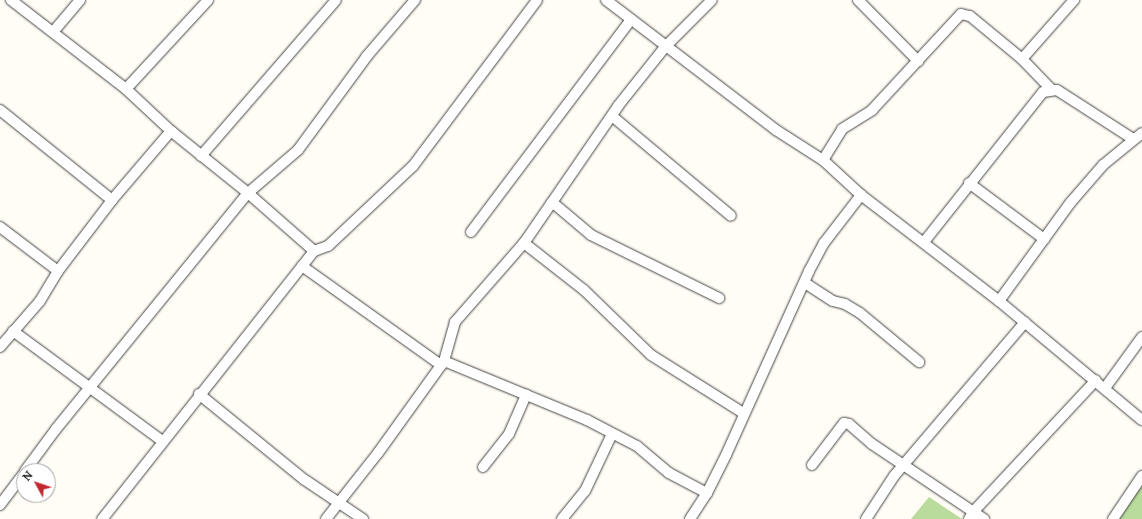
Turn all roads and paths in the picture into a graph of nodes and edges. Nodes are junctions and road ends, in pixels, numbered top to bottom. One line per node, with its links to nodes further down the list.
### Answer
1 (12, 0): 12 (street)
2 (80, 0): 12 (street)
3 (208, 0): 16 (street)
4 (336, 0): 23 (street)
5 (415, 0): 26 (street)
6 (537, 0): 36 (street)
7 (606, 0): 11 (street)
8 (712, 0): 13 (street)
9 (858, 0): 15 (street)
10 (1074, 0): 14 (street)
11 (632, 20): 13 (street); 32 (street)
12 (53, 32): 16 (street)
13 (665, 47): 19 (street); 24 (street)
14 (1022, 59): 15 (street); 17 (street)
15 (918, 61): 24 (street)
16 (126, 89): 20 (street)
17 (1051, 89): 22 (street); 25 (street)
18 (0, 110): 28 (street)
19 (612, 116): 29 (street); 30 (street)
20 (171, 131): 23 (street); 28 (street)
21 (1142, 133): 22 (street)
22 (1133, 139): 33 (street)
23 (202, 156): 26 (street)
24 (822, 160): 27 (street)
25 (969, 183): 33 (street); 34 (street)
26 (248, 193): 36 (street); 49 (street)
27 (861, 195): 34 (street); 39 (street)
28 (112, 200): 38 (street)
29 (552, 202): 35 (street); 40 (street)
30 (731, 216)
31 (0, 227): 38 (street)
32 (470, 232)
33 (1044, 239): 41 (street)
34 (924, 242): 41 (street)
35 (524, 243): 47 (street); 53 (street)
36 (314, 251): 37 (street)
37 (302, 266): 47 (street); 51 (street)
38 (58, 271): 43 (street)
39 (805, 283): 46 (street); 53 (street)
40 (719, 298)
41 (999, 301): 42 (street)
42 (1025, 322): 48 (street); 59 (street)
43 (6, 334): 45 (street); 49 (street)
44 (1142, 337): 50 (street)
45 (0, 347)
46 (919, 362)
47 (443, 363): 52 (street); 64 (street)
48 (1096, 380): 50 (street); 67 (street)
49 (91, 388): 56 (street); 57 (street)
50 (1105, 388): 54 (street)
51 (199, 394): 56 (street); 64 (street)
52 (526, 395): 55 (street); 60 (street)
53 (743, 413): 63 (street)
54 (1142, 420)
55 (612, 434): 63 (street); 71 (street)
56 (162, 441): 68 (street)
57 (32, 463)
58 (812, 464): 59 (street)
59 (903, 465): 67 (street); 73 (street)
60 (483, 467)
61 (1142, 476): 75 (street)
62 (16, 484): 65 (street)
63 (707, 493): 66 (street)
64 (339, 502): 69 (street); 70 (street)
65 (0, 505)
66 (692, 515): 72 (street)
67 (971, 515): 74 (street)
68 (102, 519)
69 (326, 519)
70 (362, 519)
71 (562, 519)
72 (702, 519)
73 (866, 519)
74 (984, 519)
75 (1113, 519)

